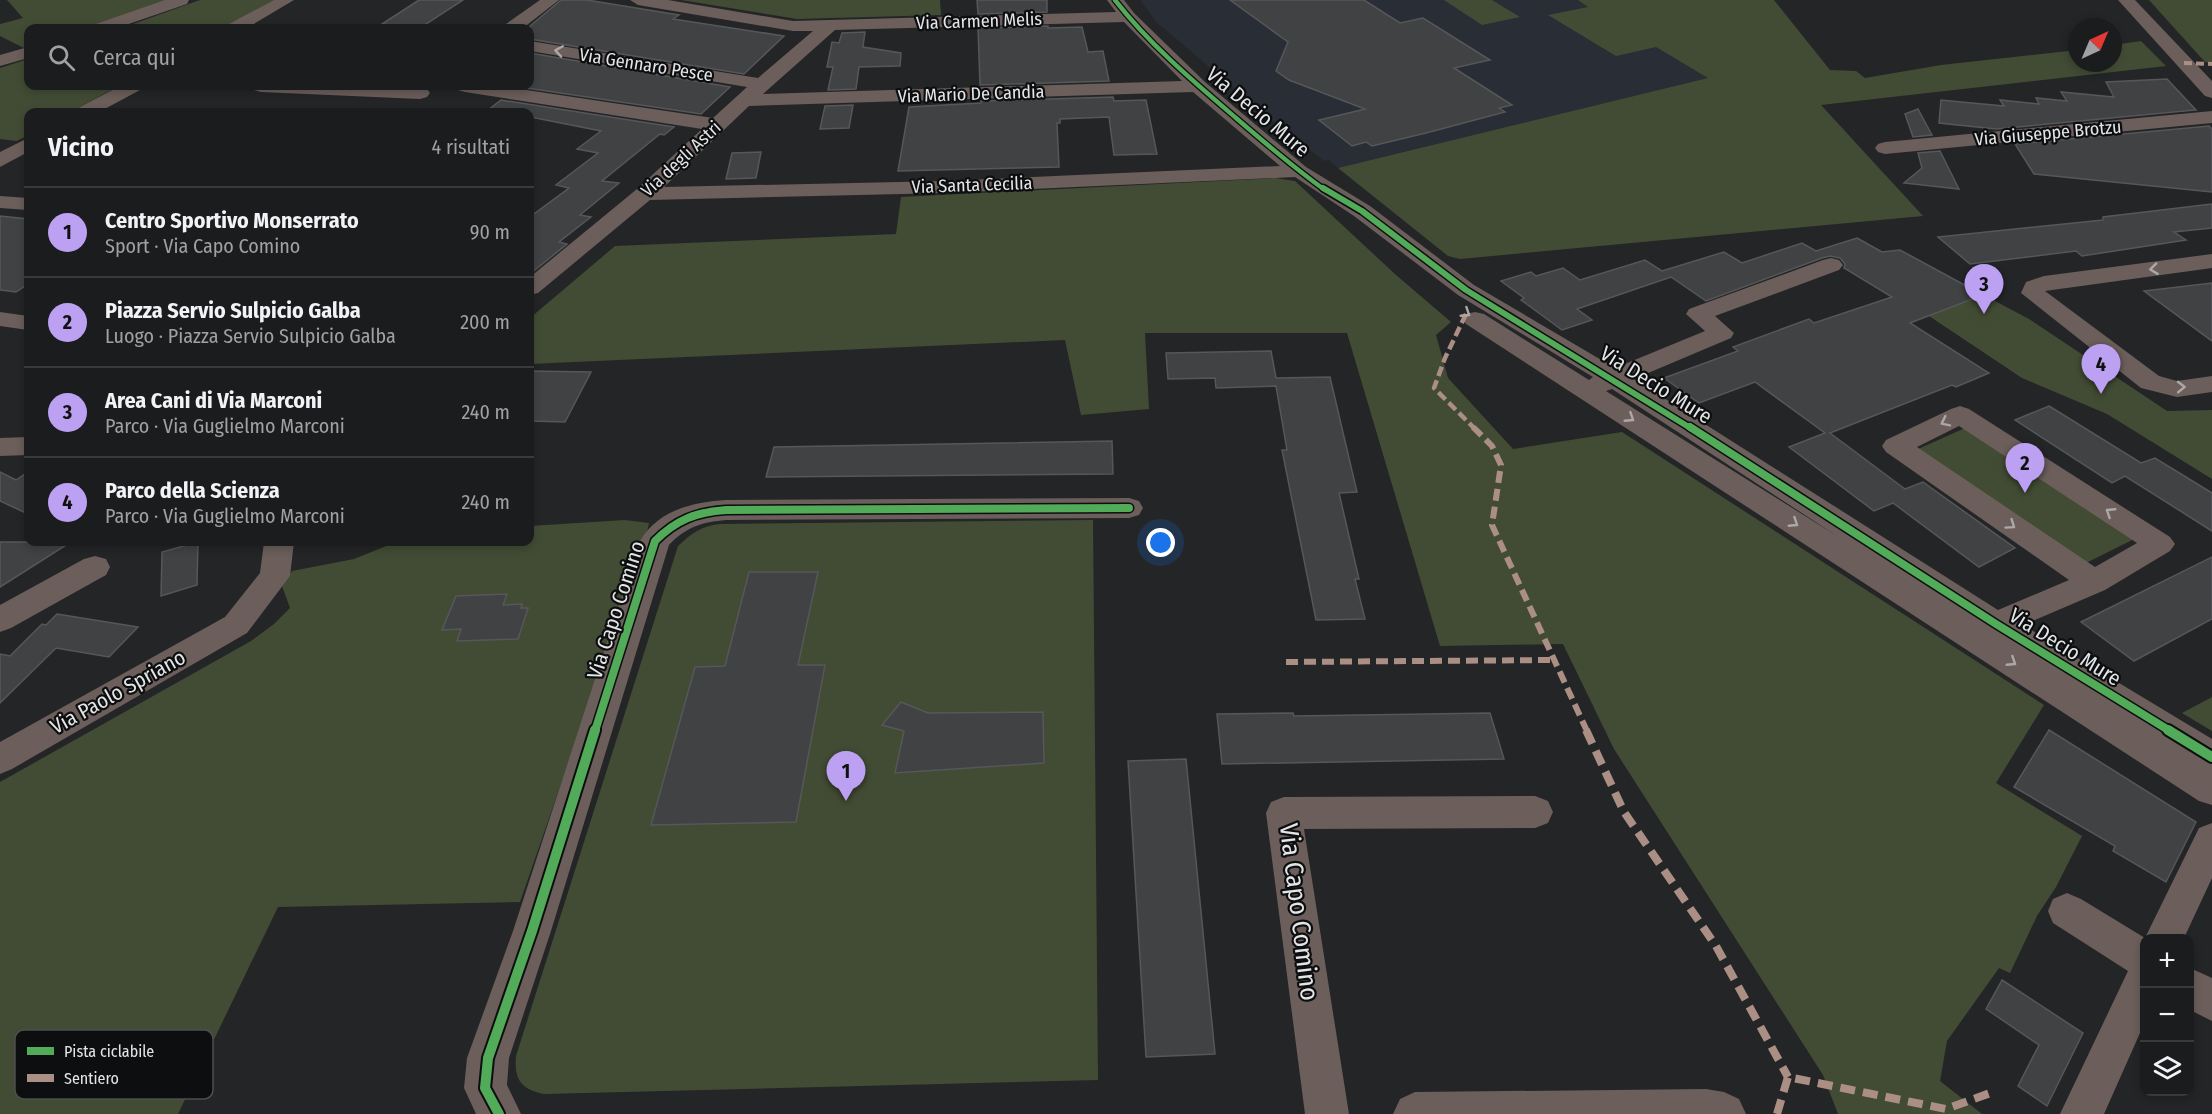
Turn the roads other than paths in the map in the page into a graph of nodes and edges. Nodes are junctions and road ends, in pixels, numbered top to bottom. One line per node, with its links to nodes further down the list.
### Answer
1 (181, 0): 8 (street)
2 (286, 0): 9 (street)
3 (551, 0): 10 (street)
4 (638, 0): 11 (street, Via Carmen Melis)
5 (1115, 0): 7 (street, Via Decio Mure)
6 (2127, 0): 18 (street)
7 (1128, 16): 11 (street, Via Carmen Melis); 14 (street, Via Decio Mure)
8 (113, 24)
9 (244, 24)
10 (518, 24)
11 (830, 25): 13 (street, Via degli Astri)
12 (534, 47): 13 (street, Via Gennaro Pesce, one-way to 12)
13 (762, 84): 19 (street, Via degli Astri)
14 (1198, 86): 19 (street, Via Mario De Candia); 27 (street, Via Decio Mure)
15 (126, 90): 20 (street)
16 (424, 90): 21 (street)
17 (491, 90): 23 (street)
18 (2212, 92)
19 (744, 100): 23 (street, Via degli Astri)
20 (92, 108)
21 (397, 108)
22 (2212, 117): 25 (street, Via Giuseppe Brotzu)
23 (717, 125): 29 (street, Via degli Astri)
24 (16, 147): 26 (street)
25 (1885, 148)
26 (0, 161)
27 (1299, 171): 28 (street, Via Decio Mure); 29 (street, Via Santa Cecilia)
28 (1329, 192): 37 (street, Via Decio Mure); 39 (street, Via Decio Mure, one-way to 39)
29 (645, 194): 34 (street, Via degli Astri)
30 (0, 202): 31 (street)
31 (24, 204)
32 (2212, 261): 38 (street, one-way to 38)
33 (1831, 265): 37 (street)
34 (534, 285)
35 (0, 319): 36 (street)
36 (24, 322)
37 (1613, 379): 39 (street); 47 (street, Via Decio Mure)
38 (2212, 384)
39 (1585, 389): 47 (street, Via Decio Mure, one-way to 47)
40 (24, 446): 41 (street)
41 (0, 447)
42 (1130, 508): 60 (street, Via Capo Comino)
43 (279, 546): 49 (street, Via Paolo Spriano)
44 (95, 567): 46 (street)
45 (2094, 582): 45 (street, one-way to 45); 47 (street)
46 (0, 620)
47 (1985, 632): 48 (street, Via Decio Mure); 50 (street, Via Decio Mure, one-way to 50)
48 (2212, 757)
49 (0, 759)
50 (2212, 790)
51 (1535, 812): 61 (street, Via Capo Comino)
52 (2212, 839): 54 (street)
53 (2067, 911): 55 (street)
54 (2166, 934)
55 (2140, 955)
56 (2141, 988): 63 (street)
57 (2192, 988): 58 (street)
58 (2212, 1001)
59 (1715, 1112): 62 (street)
60 (499, 1114)
61 (1327, 1114)
62 (1415, 1114)
63 (2082, 1114)

